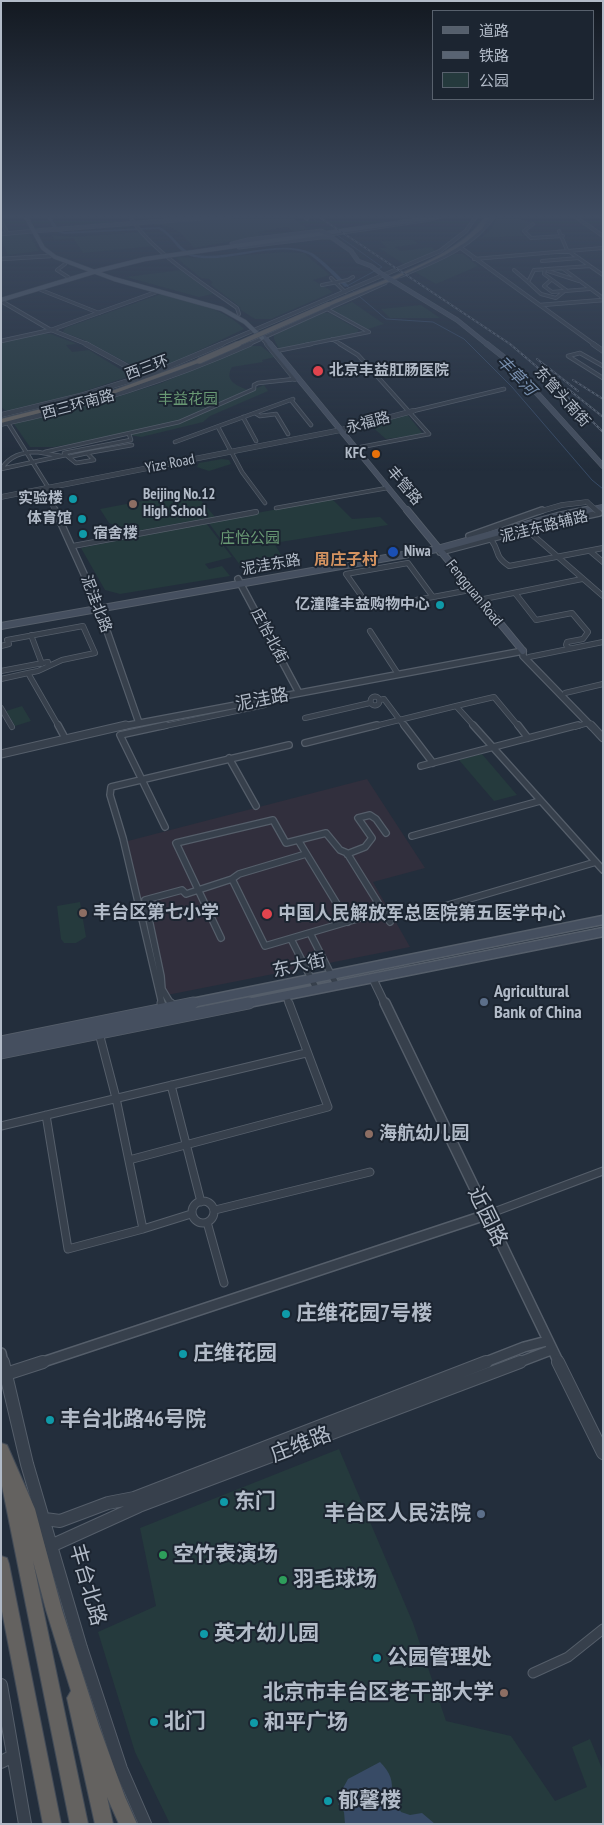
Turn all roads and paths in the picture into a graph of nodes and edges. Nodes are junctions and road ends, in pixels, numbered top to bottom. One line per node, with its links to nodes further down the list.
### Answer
1 (67, 300): 14 (street)
2 (130, 300): 14 (street)
3 (192, 300): 16 (main road)
4 (201, 300): 15 (main road)
5 (227, 300): 15 (street)
6 (334, 300): 12 (highway, 西三环)
7 (336, 300): 12 (highway, 西三环)
8 (426, 300): 32 (main road, 东管头南街, bridge)
9 (534, 300): 13 (street)
10 (591, 300): 13 (street)
11 (1, 301): 17 (street)
12 (326, 305): 16 (street); 18 (street, 西三环南路); 19 (street); 28 (highway, 西三环, bridge)
13 (541, 305): 23 (street)
14 (98, 312): 17 (street)
15 (239, 314): 16 (main road)
16 (256, 329): 18 (main road); 25 (street)
17 (49, 330): 20 (street); 28 (street); 31 (street)
18 (264, 337): 21 (street, 西三环南路); 22 (street); 24 (main road, 丰管路)
19 (332, 339): 24 (street); 35 (street)
20 (1, 340)
21 (246, 344): 22 (street); 27 (street, 西三环南路)
22 (268, 346): 29 (street)
23 (603, 350)
24 (276, 351): 43 (main road, 丰管路)
25 (178, 363): 28 (highway)
26 (603, 366): 30 (street)
27 (193, 368): 28 (highway); 40 (street, 西三环南路)
28 (155, 375): 31 (street); 39 (highway, 西三环)
29 (295, 378): 43 (main road, Fengguan Road); 44 (street)
30 (603, 378)
31 (136, 379): 39 (street)
32 (534, 387): 57 (main road, 东管头南街); 59 (main road, 东管头南街)
33 (502, 388): 35 (street, 永福路)
34 (271, 407): 36 (street); 37 (street); 41 (street)
35 (410, 411): 43 (street, 永福路); 49 (street)
36 (255, 413): 37 (street); 38 (street)
37 (276, 414): 45 (street)
38 (243, 417): 42 (street); 46 (street)
39 (1, 419): 40 (street, 西三环南路)
40 (8, 423): 50 (street)
41 (311, 426)
42 (218, 427): 47 (street); 52 (street)
43 (340, 430): 49 (main road, 丰管路); 52 (street, Yize Road); 62 (main road, Fengguan Road)
44 (129, 434): 51 (street); 54 (street)
45 (288, 434)
46 (256, 441)
47 (175, 442)
48 (132, 445): 53 (street)
49 (356, 448): 73 (main road, 丰管路)
50 (27, 452): 51 (street); 58 (street); 60 (street)
51 (45, 452): 54 (street)
52 (230, 452): 61 (street, Yize Road); 64 (street)
53 (87, 453): 56 (street); 56 (street)
54 (56, 455): 55 (street)
55 (62, 456): 56 (street); 58 (street)
56 (69, 457)
57 (603, 462)
58 (33, 463): 60 (street); 61 (street)
59 (603, 466)
60 (1, 469)
61 (47, 488): 63 (street, Yize Road); 71 (street, 泥洼北路)
62 (387, 488): 65 (street); 73 (main road, Fengguan Road)
63 (1, 497)
64 (265, 503)
65 (276, 508)
66 (601, 508): 68 (street, 泥洼东路辅路); 69 (main road, 泥洼东路); 69 (street, 泥洼东路辅路, bridge); 73 (main road, 泥洼东路)
67 (256, 512): 71 (street)
68 (527, 530): 73 (street, 泥洼东路辅路); 75 (street)
69 (469, 536): 73 (main road, 泥洼东路)
70 (492, 541): 75 (street)
71 (73, 546): 84 (street, 泥洼北路)
72 (603, 548): 74 (street)
73 (438, 549): 78 (main road, 泥洼东路); 79 (main road, Fengguan Road); 83 (main road, 丰管路)
74 (590, 551): 75 (street); 76 (street)
75 (559, 556): 77 (street)
76 (603, 562)
77 (582, 579): 80 (street); 81 (street)
78 (239, 581): 84 (main road, 泥洼东路); 102 (street, 庄怡北街)
79 (470, 590): 82 (street); 83 (main road, Fengguan Road)
80 (515, 593): 83 (street); 90 (street)
81 (603, 596)
82 (433, 597): 82 (street)
83 (480, 599): 91 (main road, Fengguan Road)
84 (98, 606): 85 (main road, 泥洼东路); 108 (street, 泥洼北路)
85 (1, 625)
86 (370, 631): 97 (street)
87 (31, 635): 89 (street); 93 (street); 94 (street)
88 (603, 642): 90 (street)
89 (1, 646)
90 (569, 648): 92 (street)
91 (523, 651): 92 (street, Fengguan Road); 97 (street, 泥洼路); 100 (street)
92 (529, 657): 101 (street, Fengguan Road)
93 (62, 660): 94 (street); 96 (street)
94 (42, 664): 95 (street)
95 (1, 671)
96 (28, 673): 98 (street); 112 (street)
97 (398, 674): 102 (street, 泥洼路)
98 (1, 679)
99 (603, 684): 101 (street)
100 (552, 687): 101 (street); 109 (street)
101 (564, 692): 111 (street, Fengguan Road)
102 (299, 693): 108 (street, 泥洼路)
103 (265, 705): 122 (street)
104 (456, 706): 107 (street); 113 (street); 117 (street)
105 (1, 708): 110 (street)
106 (305, 718): 107 (street)
107 (399, 720): 115 (street); 120 (street)
108 (139, 723): 112 (street, 泥洼路)
109 (588, 723): 113 (street); 114 (street)
110 (12, 727)
111 (603, 731)
112 (66, 738): 118 (street, 泥洼路)
113 (528, 738): 117 (street)
114 (603, 738)
115 (305, 743)
116 (289, 745): 119 (street)
117 (493, 748): 120 (street); 123 (street)
118 (1, 754)
119 (229, 758): 122 (street); 124 (street)
120 (433, 763): 121 (street)
121 (421, 766)
122 (142, 780): 125 (street); 150 (street)
123 (540, 801): 127 (street); 131 (street)
124 (256, 806)
125 (164, 827)
126 (386, 833): 130 (street)
127 (412, 836)
128 (298, 840): 129 (street); 130 (street); 134 (street)
129 (306, 854): 133 (street); 138 (street)
130 (348, 854): 136 (street)
131 (596, 862): 132 (street); 135 (street)
132 (603, 870)
133 (232, 879): 134 (street); 143 (street)
134 (198, 890): 142 (street); 150 (street)
135 (445, 906)
136 (384, 911): 138 (street); 139 (street)
137 (602, 920): 144 (main road, 东大街)
138 (348, 922): 141 (street)
139 (390, 922)
140 (603, 932): 145 (main road, 东大街)
141 (310, 933): 143 (street); 144 (street)
142 (221, 938)
143 (290, 939): 146 (street)
144 (332, 976): 146 (main road, 东大街); 147 (street)
145 (373, 978): 147 (main road, 东大街); 166 (street, 近园路)
146 (312, 980): 148 (street); 150 (main road, 东大街)
147 (337, 986): 148 (main road, 东大街)
148 (317, 990): 149 (main road, 东大街)
149 (286, 996): 151 (main road, 东大街); 154 (street)
150 (168, 1009): 152 (main road, 东大街)
151 (99, 1034): 153 (main road, 东大街); 156 (street)
152 (1, 1042)
153 (1, 1053)
154 (306, 1053): 155 (street); 159 (street)
155 (171, 1085): 156 (street); 159 (street)
156 (116, 1098): 157 (street); 160 (street)
157 (46, 1115): 158 (street); 168 (street)
158 (1, 1126)
159 (187, 1146): 160 (street); 163 (street)
160 (129, 1160): 168 (street)
161 (603, 1171): 166 (street)
162 (370, 1172): 164 (street)
163 (201, 1202): 164 (street); 165 (street)
164 (215, 1210): 167 (street)
165 (192, 1214): 167 (street); 168 (street)
166 (486, 1215): 170 (street, 近园路); 172 (street)
167 (207, 1222): 169 (street)
168 (143, 1229)
169 (224, 1283)
170 (549, 1345): 174 (street, 近园路); 175 (street, 庄维路); 176 (street, 庄维路)
171 (1, 1352): 172 (street, 丰台北路)
172 (6, 1374): 175 (street, 丰台北路)
173 (2, 1448): 178 (highway); 184 (highway)
174 (603, 1453)
175 (45, 1519): 176 (street, 丰台北路)
176 (53, 1545): 183 (street, 丰台北路)
177 (1, 1564): 186 (highway)
178 (54, 1610): 183 (highway); 187 (highway)
179 (603, 1629): 180 (street)
180 (534, 1673)
181 (1, 1686): 182 (street)
182 (7, 1759): 185 (street)
183 (137, 1821)
184 (79, 1822)
185 (25, 1824)
186 (52, 1824)
187 (104, 1824)

